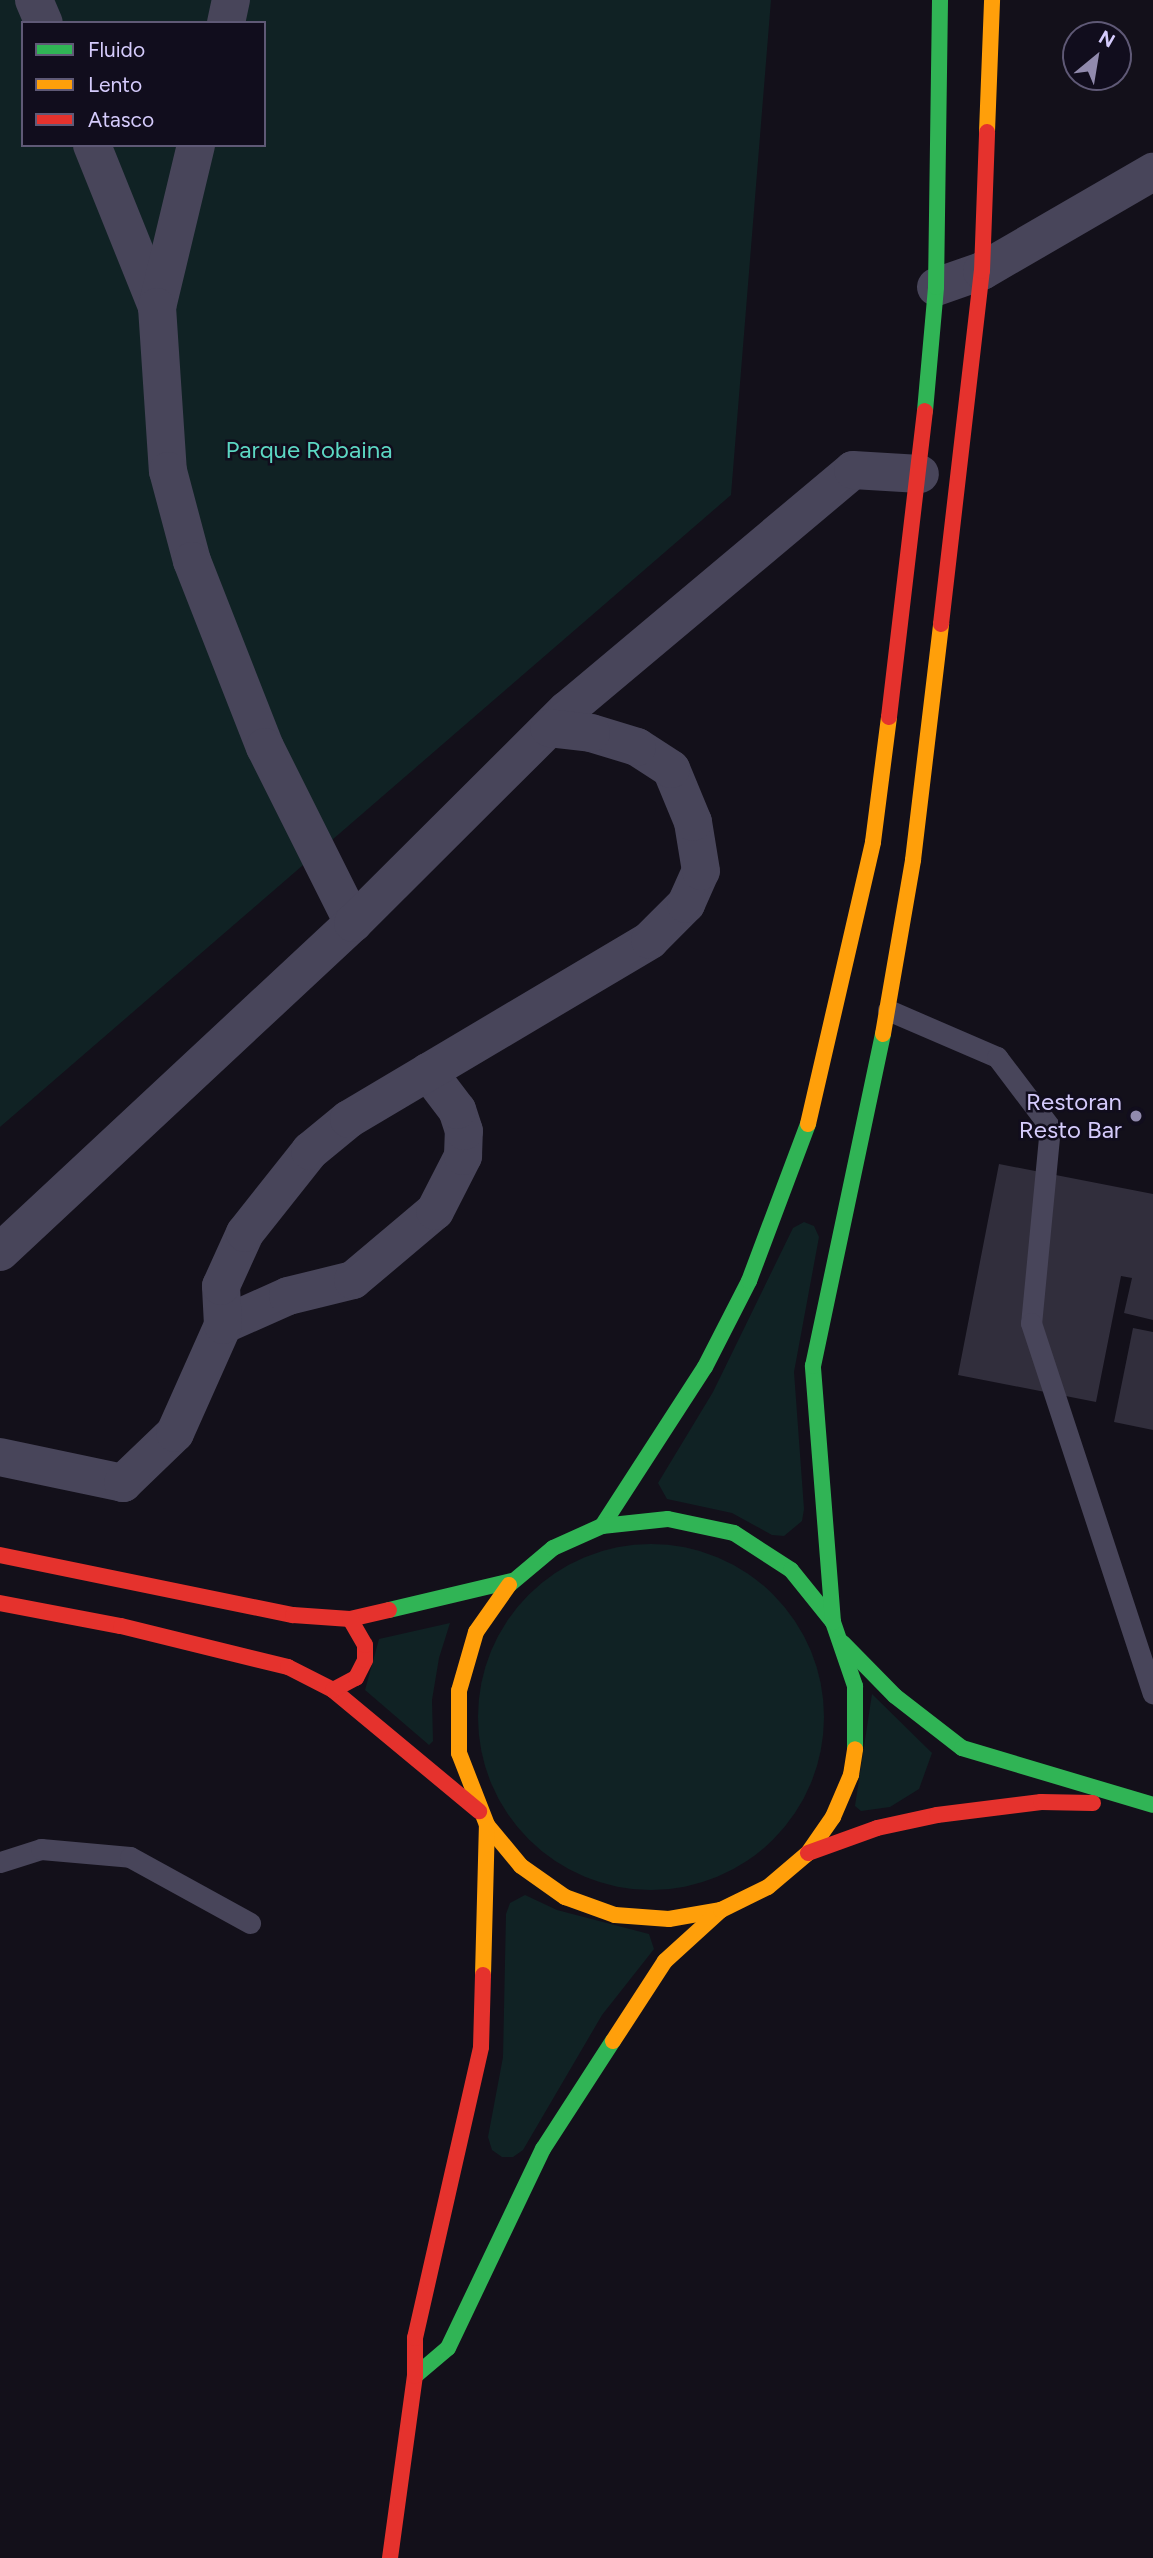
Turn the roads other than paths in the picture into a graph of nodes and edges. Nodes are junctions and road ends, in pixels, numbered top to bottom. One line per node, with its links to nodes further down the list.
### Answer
1 (34, 0): 5 (street)
2 (232, 0): 6 (street)
3 (940, 0): 11 (main road)
4 (992, 0): 10 (main road)
5 (43, 21)
6 (227, 21)
7 (93, 147): 12 (street)
8 (196, 147): 12 (street)
9 (1153, 172): 10 (street)
10 (982, 271): 11 (street); 16 (main road)
11 (936, 288): 13 (main road)
12 (157, 307): 15 (street)
13 (920, 474): 14 (street); 21 (main road)
14 (549, 728): 15 (street); 17 (street)
15 (353, 923): 18 (street)
16 (888, 1010): 26 (main road); 29 (lane)
17 (428, 1072): 19 (street); 19 (street)
18 (0, 1252)
19 (223, 1325): 20 (street)
20 (0, 1457)
21 (602, 1526): 23 (main road); 26 (main road)
22 (0, 1555): 25 (main road)
23 (512, 1581): 25 (main road); 31 (main road)
24 (0, 1603): 28 (main road)
25 (350, 1619): 28 (main road)
26 (833, 1622): 27 (main road)
27 (843, 1643): 30 (main road); 32 (main road)
28 (333, 1690): 31 (main road)
29 (1153, 1693)
30 (1153, 1801): 32 (main road)
31 (483, 1818): 34 (main road); 36 (main road)
32 (808, 1853): 34 (main road)
33 (0, 1862): 35 (lane)
34 (721, 1910): 36 (main road)
35 (250, 1923)
36 (415, 2376): 37 (main road)
37 (391, 2536): 38 (main road); 39 (main road)
38 (383, 2558)
39 (390, 2558)

